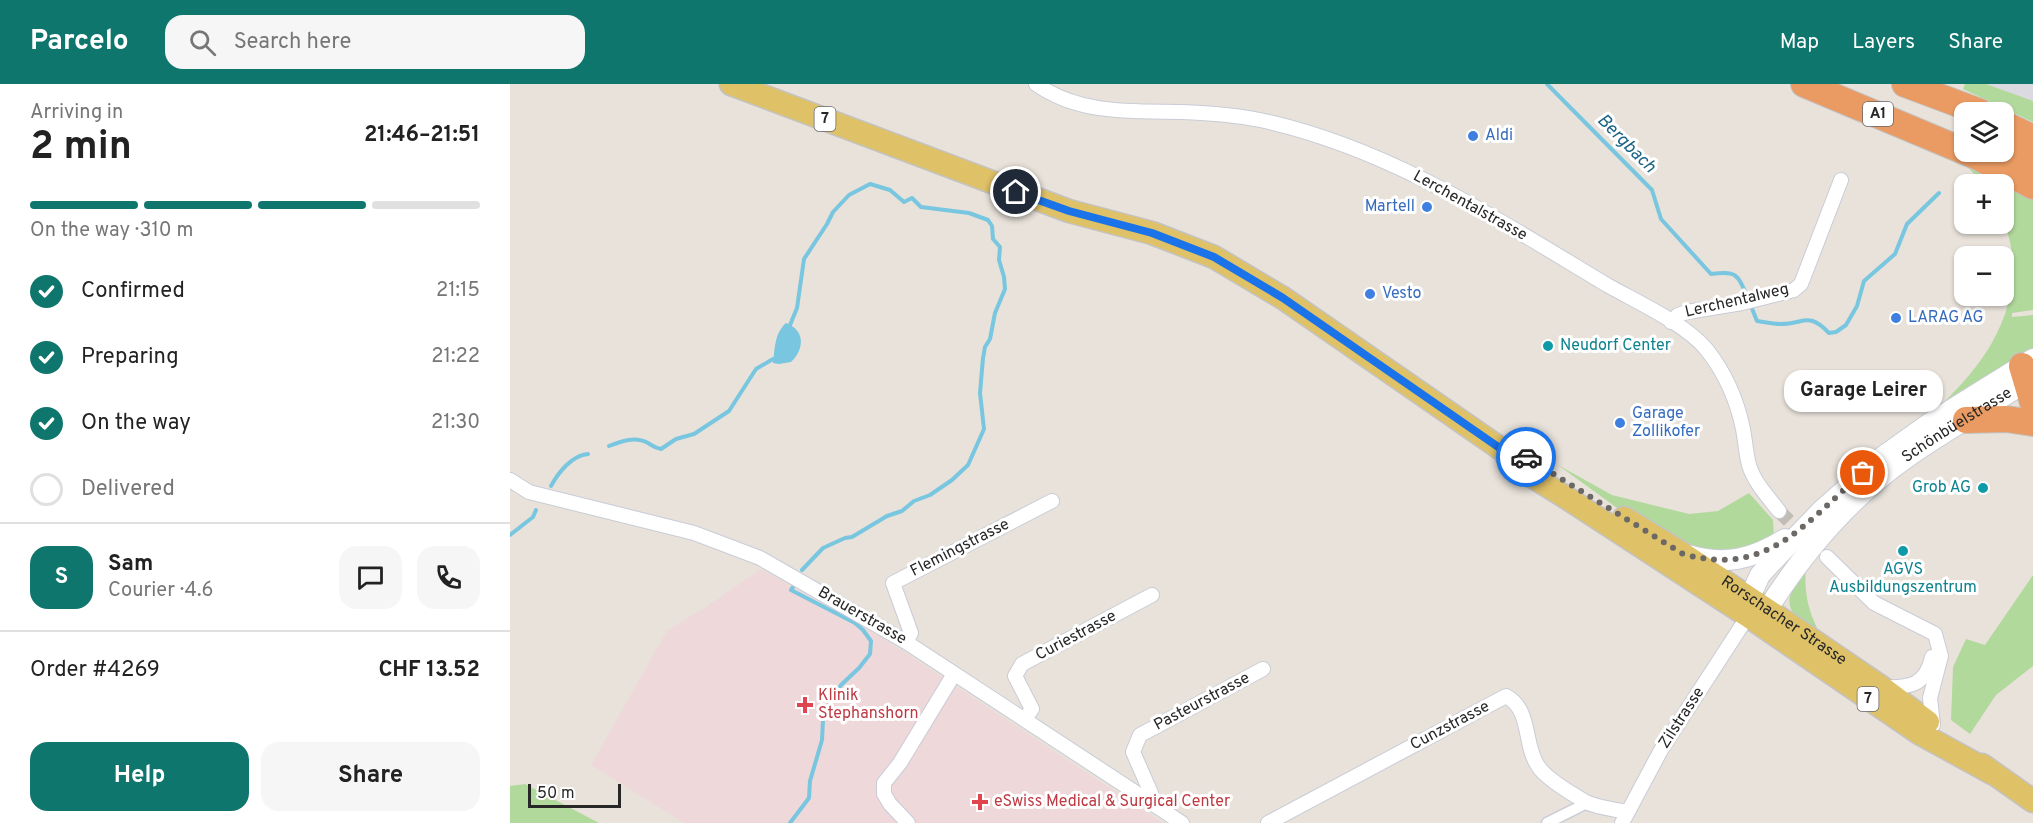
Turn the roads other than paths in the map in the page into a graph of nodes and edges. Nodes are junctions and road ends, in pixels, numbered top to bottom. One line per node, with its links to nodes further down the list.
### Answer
1 (731, 84): 6 (main road, Rorschacher Strasse / 7)
2 (1036, 84): 15 (street, Lerchentalstrasse)
3 (1804, 84): 14 (highway, A1)
4 (1830, 84): 8 (highway, A1)
5 (1905, 84): 7 (highway, A1)
6 (769, 90): 19 (main road, Rorschacher Strasse / 7)
7 (1954, 102)
8 (1954, 129)
9 (2014, 129): 10 (highway)
10 (2033, 138)
11 (2014, 156): 12 (highway)
12 (2033, 166)
13 (1841, 180): 15 (street, Lerchentalweg)
14 (2033, 186)
15 (1671, 322): 22 (street, Lerchentalstrasse)
16 (2030, 377): 17 (main road, Schönbüelstrasse); 23 (main road, Schönbüelstrasse)
17 (1966, 420): 18 (highway); 27 (main road, Schönbüelstrasse)
18 (2033, 423)
19 (1504, 451): 24 (main road, Rorschacher Strasse / 7); 27 (main road, Rorschacher Strasse / 7)
20 (510, 480): 29 (street, Brauerstrasse)
21 (1052, 501): 29 (street, Flemingstrasse)
22 (1779, 511)
23 (1803, 529): 24 (main road); 27 (main road, Schönbüelstrasse)
24 (1683, 554): 27 (main road, Rorschacher Strasse / 7)
25 (1827, 557): 28 (street)
26 (1152, 595): 33 (street, Curiestrasse)
27 (1755, 608): 32 (main road, Rorschacher Strasse / 7); 35 (main road, Rorschacher Strasse / 7); 39 (street, Zilstrasse)
28 (1922, 626): 32 (street); 34 (street)
29 (906, 642): 31 (street, Brauerstrasse)
30 (1263, 669): 36 (street, Pasteurstrasse)
31 (954, 674): 33 (street, Brauerstrasse); 40 (street)
32 (1881, 687): 34 (main road, Rorschacher Strasse / 7)
33 (1025, 719): 36 (street, Brauerstrasse)
34 (1933, 725): 35 (main road, Rorschacher Strasse / 7)
35 (1992, 773): 37 (main road, Rorschacher Strasse / 7)
36 (1148, 801): 41 (street, Brauerstrasse)
37 (2033, 801)
38 (1587, 802): 39 (street); 42 (street, Cunzstrasse); 43 (street)
39 (1624, 818)
40 (908, 823)
41 (1182, 823)
42 (1268, 823)
43 (1547, 823)

